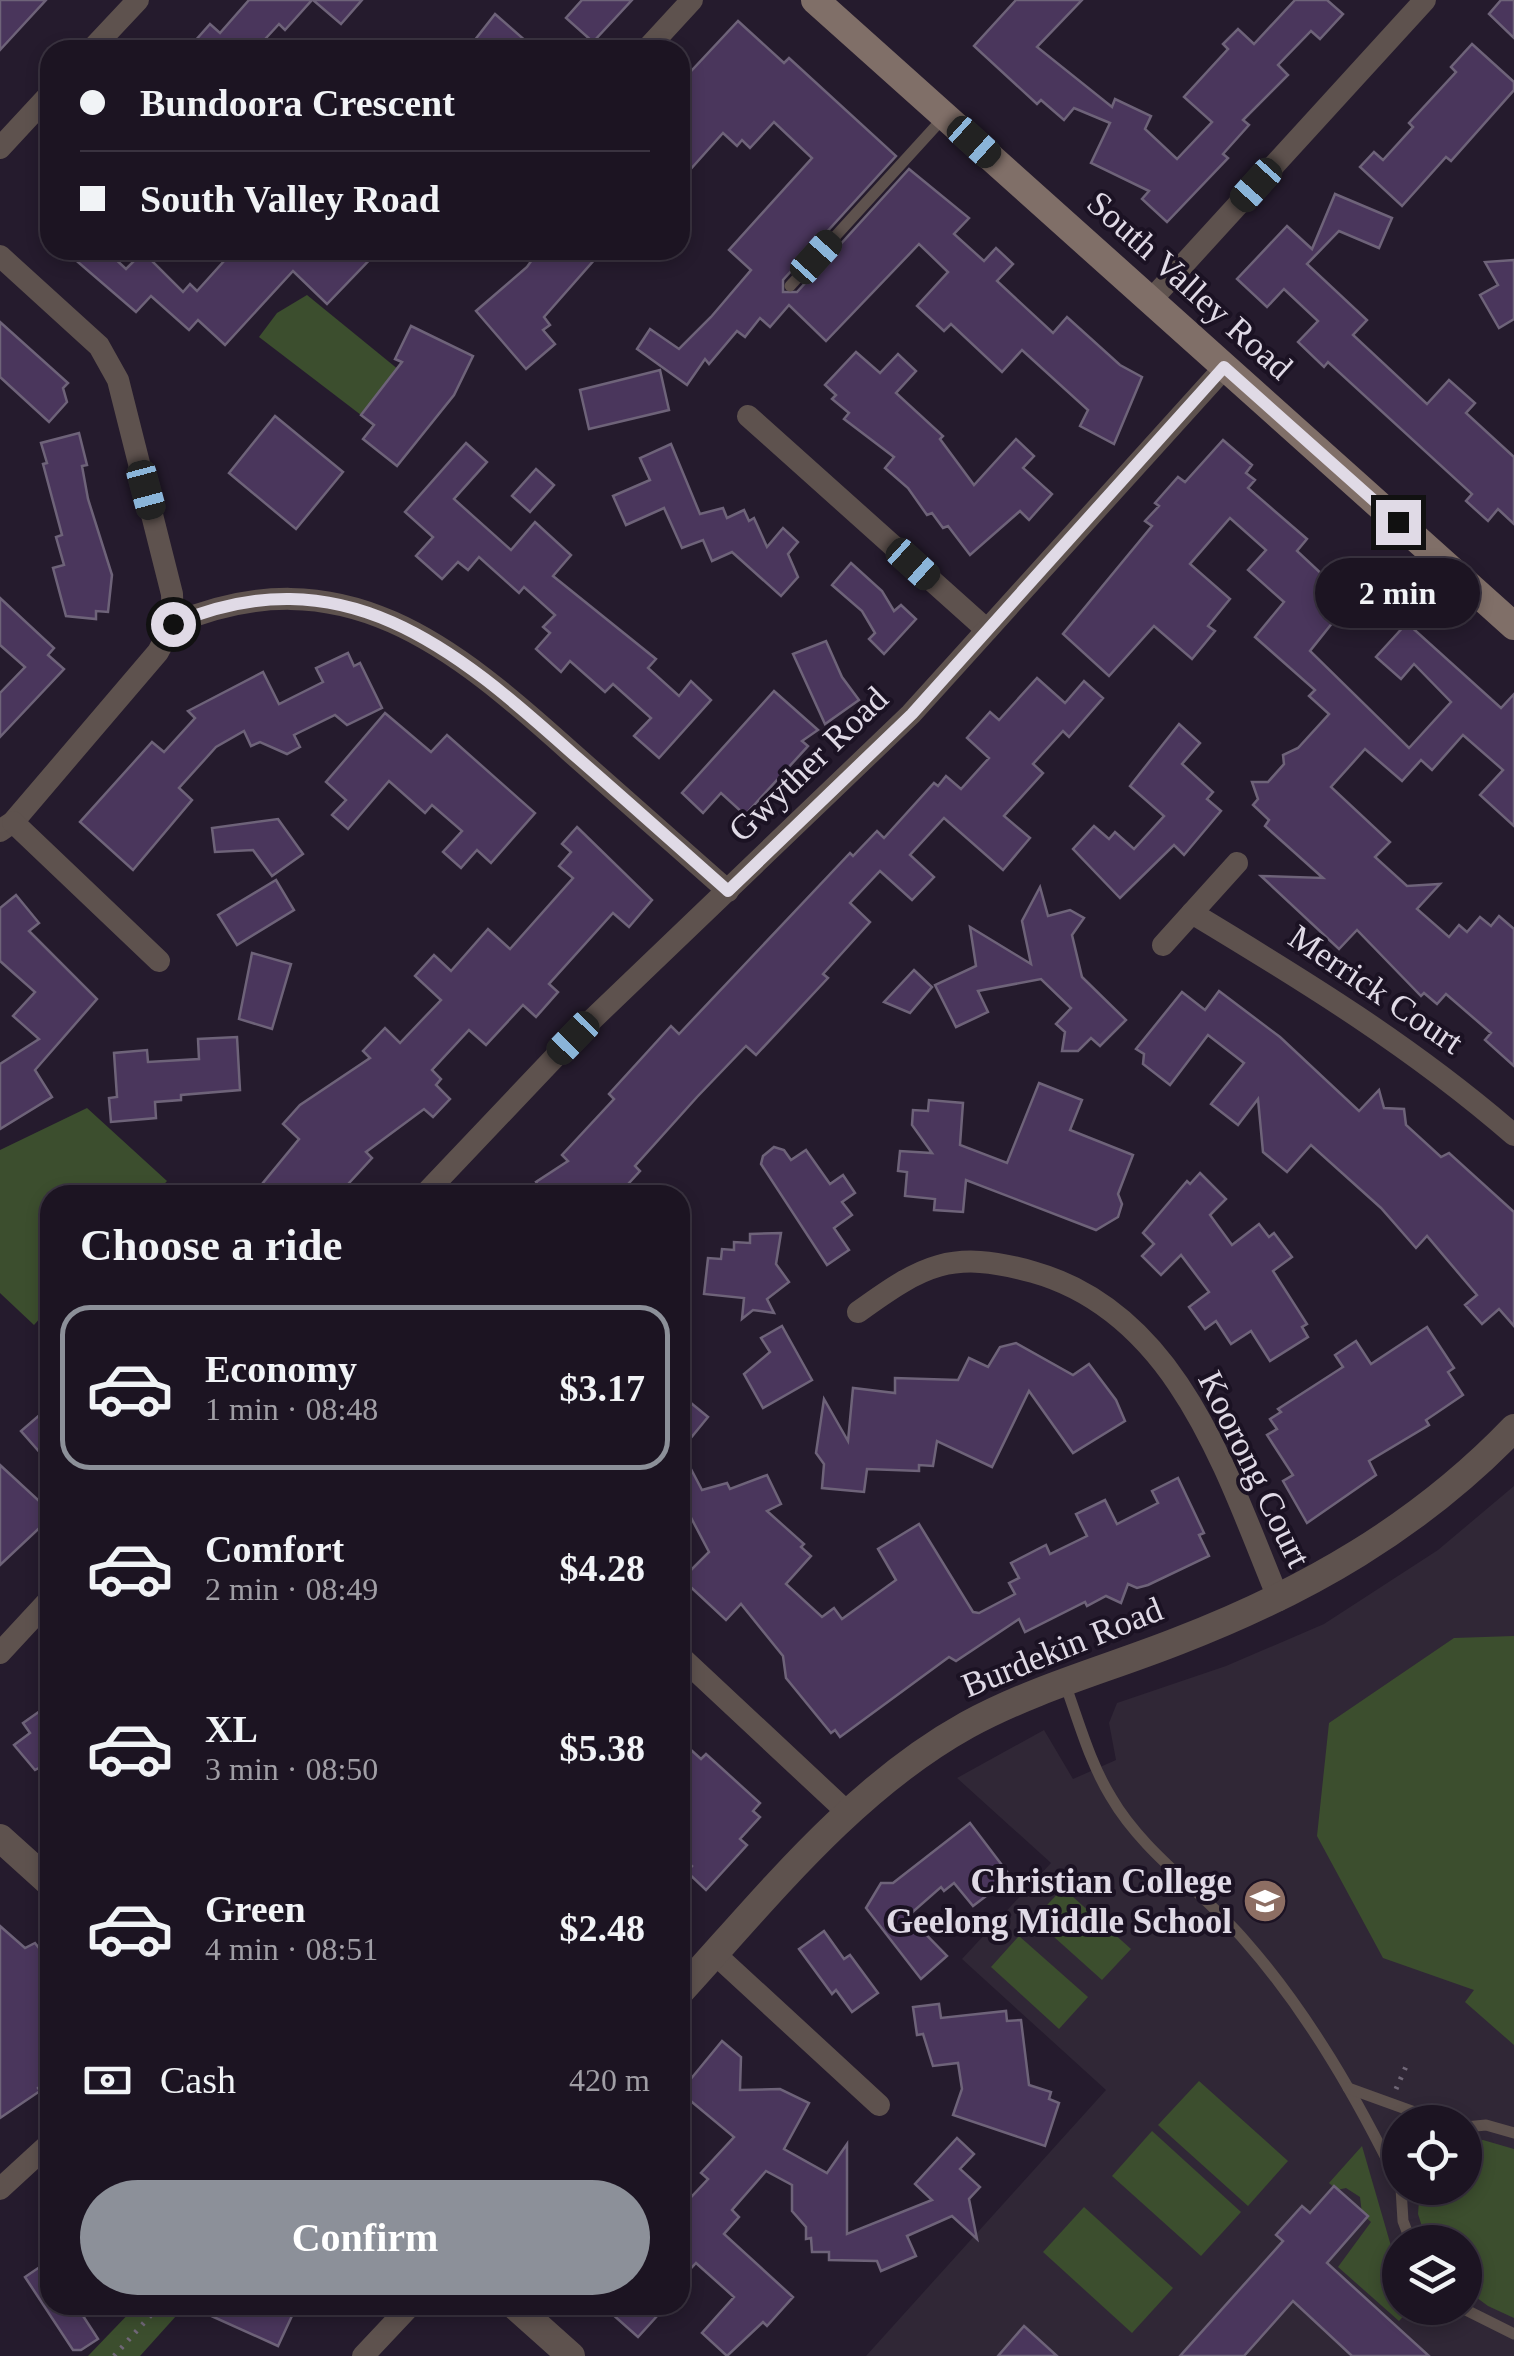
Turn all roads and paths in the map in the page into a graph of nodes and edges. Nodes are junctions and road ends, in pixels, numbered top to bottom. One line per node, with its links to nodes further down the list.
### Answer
1 (138, 0): 5 (street)
2 (692, 0): 6 (street)
3 (815, 0): 8 (main road, South Valley Road)
4 (1412, 4): 12 (street)
5 (100, 40)
6 (655, 40)
7 (40, 105): 9 (street)
8 (945, 116): 11 (lane); 12 (main road, South Valley Road)
9 (0, 148)
10 (0, 256): 15 (street)
11 (790, 286)
12 (1151, 300): 13 (main road, South Valley Road)
13 (1224, 367): 16 (main road, South Valley Road); 17 (street, Gwyther Road)
14 (748, 416): 17 (street)
15 (173, 624): 18 (street); 20 (street)
16 (1514, 626)
17 (988, 630): 20 (street, Gwyther Road)
18 (6, 827): 23 (street)
19 (1237, 863): 21 (street)
20 (728, 891): 25 (street, Gwyther Road)
21 (1192, 913): 22 (street); 24 (street, Merrick Court)
22 (1163, 945)
23 (159, 962)
24 (1514, 1135)
25 (433, 1185)
26 (858, 1312): 28 (street, Koorong Court)
27 (1514, 1428): 28 (street, Burdekin Road)
28 (1280, 1600): 32 (street, Burdekin Road)
29 (40, 1609): 30 (street)
30 (0, 1652)
31 (690, 1665): 33 (street)
32 (1064, 1680): 33 (street, Burdekin Road); 39 (lane)
33 (848, 1813): 36 (street, Burdekin Road)
34 (0, 1838): 35 (street)
35 (40, 1875)
36 (715, 1954): 37 (street, Burdekin Road); 41 (street)
37 (690, 1981)
38 (1408, 2062): 40 (path)
39 (1348, 2088): 42 (lane); 46 (lane)
40 (1395, 2092)
41 (880, 2105)
42 (1395, 2105)
43 (1482, 2125): 44 (lane)
44 (1514, 2133)
45 (40, 2152): 47 (street)
46 (1382, 2153)
47 (0, 2189)
48 (151, 2315): 53 (path)
49 (402, 2315): 54 (street)
50 (525, 2315): 55 (street)
51 (1482, 2318): 52 (lane)
52 (1514, 2334)
53 (114, 2356)
54 (363, 2356)
55 (571, 2356)

